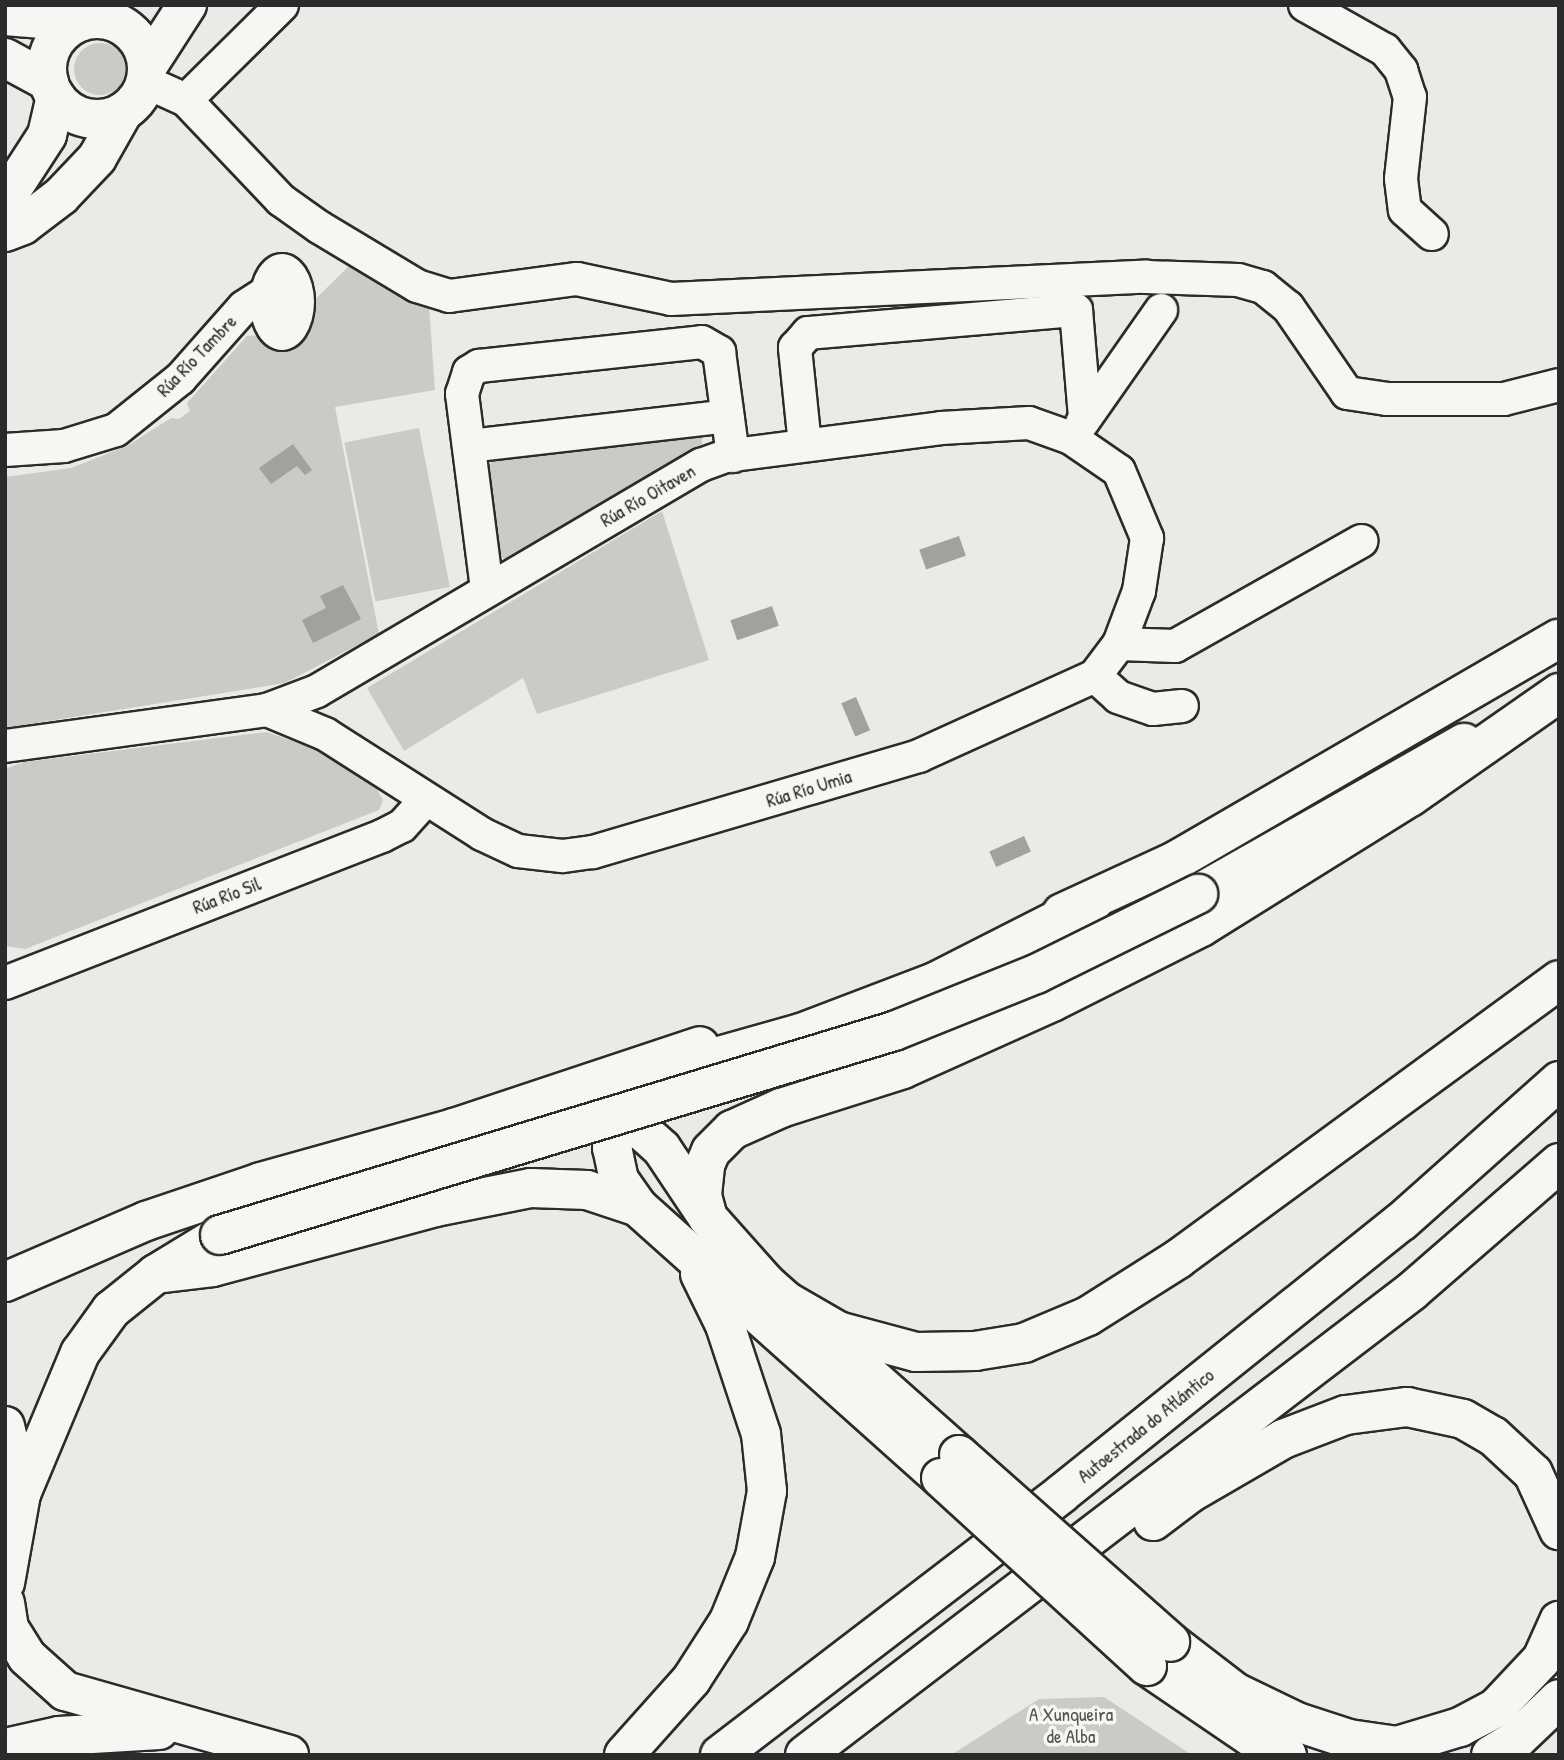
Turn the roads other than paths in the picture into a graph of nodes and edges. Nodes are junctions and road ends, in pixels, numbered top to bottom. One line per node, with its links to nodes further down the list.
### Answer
1 (187, 5): 7 (main road)
2 (282, 5): 9 (street)
3 (1304, 5): 13 (street)
4 (5, 16): 5 (main road)
5 (106, 16): 7 (main road); 8 (main road)
6 (5, 58): 8 (main road)
7 (146, 74): 9 (street); 10 (main road)
8 (53, 89): 10 (main road); 11 (main road)
9 (186, 100): 16 (street)
10 (123, 112): 12 (main road)
11 (5, 200)
12 (5, 232)
13 (1432, 234)
14 (269, 292): 21 (street, Rúa Río Tambre)
15 (1161, 310): 18 (street)
16 (1559, 385)
17 (727, 416): 20 (street); 20 (street); 22 (street)
18 (1078, 428): 19 (street, Rúa Río Oitaven); 19 (street); 26 (street, Rúa Río Umia)
19 (805, 445): 22 (street, Rúa Río Oitaven)
20 (469, 446): 24 (street)
21 (5, 450)
22 (733, 456): 24 (street, Rúa Río Oitaven)
23 (1361, 541): 26 (street)
24 (488, 589): 30 (street, Rúa Río Oitaven)
25 (1559, 639): 33 (main road)
26 (1119, 644): 27 (street, Rúa Río Umia)
27 (1094, 676): 29 (street); 32 (street, Rúa Río Umia)
28 (1559, 692): 41 (main road); 43 (main road, bridge)
29 (1182, 706)
30 (267, 710): 31 (street); 32 (street, Rúa Río Umia)
31 (5, 746)
32 (426, 799): 34 (street, Rúa Río Sil)
33 (1094, 901): 37 (main road); 38 (main road)
34 (9, 979)
35 (1559, 979): 45 (main road)
36 (1559, 1081): 59 (main road, Autoestrada do Atlántico)
37 (620, 1118): 38 (main road); 40 (main road); 41 (main road)
38 (454, 1128): 44 (main road)
39 (1559, 1163): 60 (main road)
40 (638, 1207): 42 (main road); 43 (main road)
41 (708, 1218): 45 (main road)
42 (688, 1254): 47 (main road); 58 (main road)
43 (156, 1274): 48 (main road)
44 (5, 1282)
45 (786, 1301): 47 (main road)
46 (5, 1426): 48 (main road)
47 (950, 1466): 53 (main road, bridge)
48 (21, 1494): 50 (main road)
49 (1559, 1530): 61 (main road)
50 (5, 1583)
51 (5, 1603): 55 (main road)
52 (1559, 1621): 53 (main road)
53 (1158, 1654): 62 (main road)
54 (1559, 1699): 63 (main road)
55 (186, 1729): 56 (main road); 57 (main road)
56 (5, 1748)
57 (289, 1755)
58 (624, 1755)
59 (720, 1755)
60 (805, 1755)
61 (833, 1755)
62 (1287, 1755)
63 (1491, 1755)

